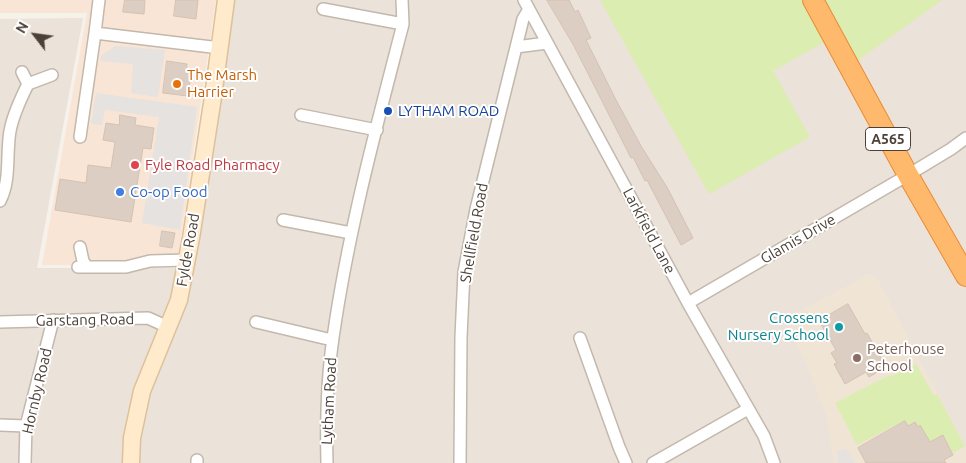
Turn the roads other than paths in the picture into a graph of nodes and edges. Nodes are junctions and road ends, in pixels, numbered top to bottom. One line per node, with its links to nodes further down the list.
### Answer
1 (98, 0): 8 (street)
2 (226, 0): 11 (street, Fylde Road)
3 (402, 0): 7 (street, Lytham Road)
4 (813, 0): 19 (highway, A565)
5 (527, 5): 9 (street, Larkfield Lane); 10 (street, Shellfield Road)
6 (323, 8): 7 (street)
7 (403, 24): 16 (street, Lytham Road)
8 (95, 33): 11 (street); 17 (street)
9 (547, 43): 10 (street); 26 (street, Larkfield Lane)
10 (516, 47): 39 (street, Shellfield Road)
11 (220, 48): 24 (street, Fylde Road)
12 (22, 72): 14 (street)
13 (52, 75): 14 (street)
14 (28, 84): 20 (street)
15 (301, 115): 16 (street)
16 (376, 130): 22 (street, Lytham Road)
17 (80, 137)
18 (966, 138): 19 (street, Glamis Drive)
19 (908, 175): 25 (highway, A565); 26 (street, Glamis Drive)
20 (0, 201)
21 (283, 220): 22 (street)
22 (351, 233): 32 (street, Lytham Road)
23 (80, 247): 24 (street)
24 (187, 260): 30 (street, Fylde Road)
25 (966, 276)
26 (688, 303): 33 (street, Larkfield Lane)
27 (53, 320): 28 (street, Garstang Road); 30 (street, Garstang Road); 35 (street, Hornby Road)
28 (0, 322)
29 (256, 322): 32 (street, Lytham Road)
30 (168, 327): 37 (street, Fylde Road)
31 (580, 338): 40 (street)
32 (332, 340): 38 (street, Lytham Road)
33 (748, 409): 41 (street); 42 (street, Larkfield Lane)
34 (0, 425): 35 (street)
35 (26, 426): 36 (street, Hornby Road)
36 (25, 463)
37 (131, 463)
38 (327, 463)
39 (460, 463)
40 (626, 463)
41 (653, 463)
42 (774, 463)

